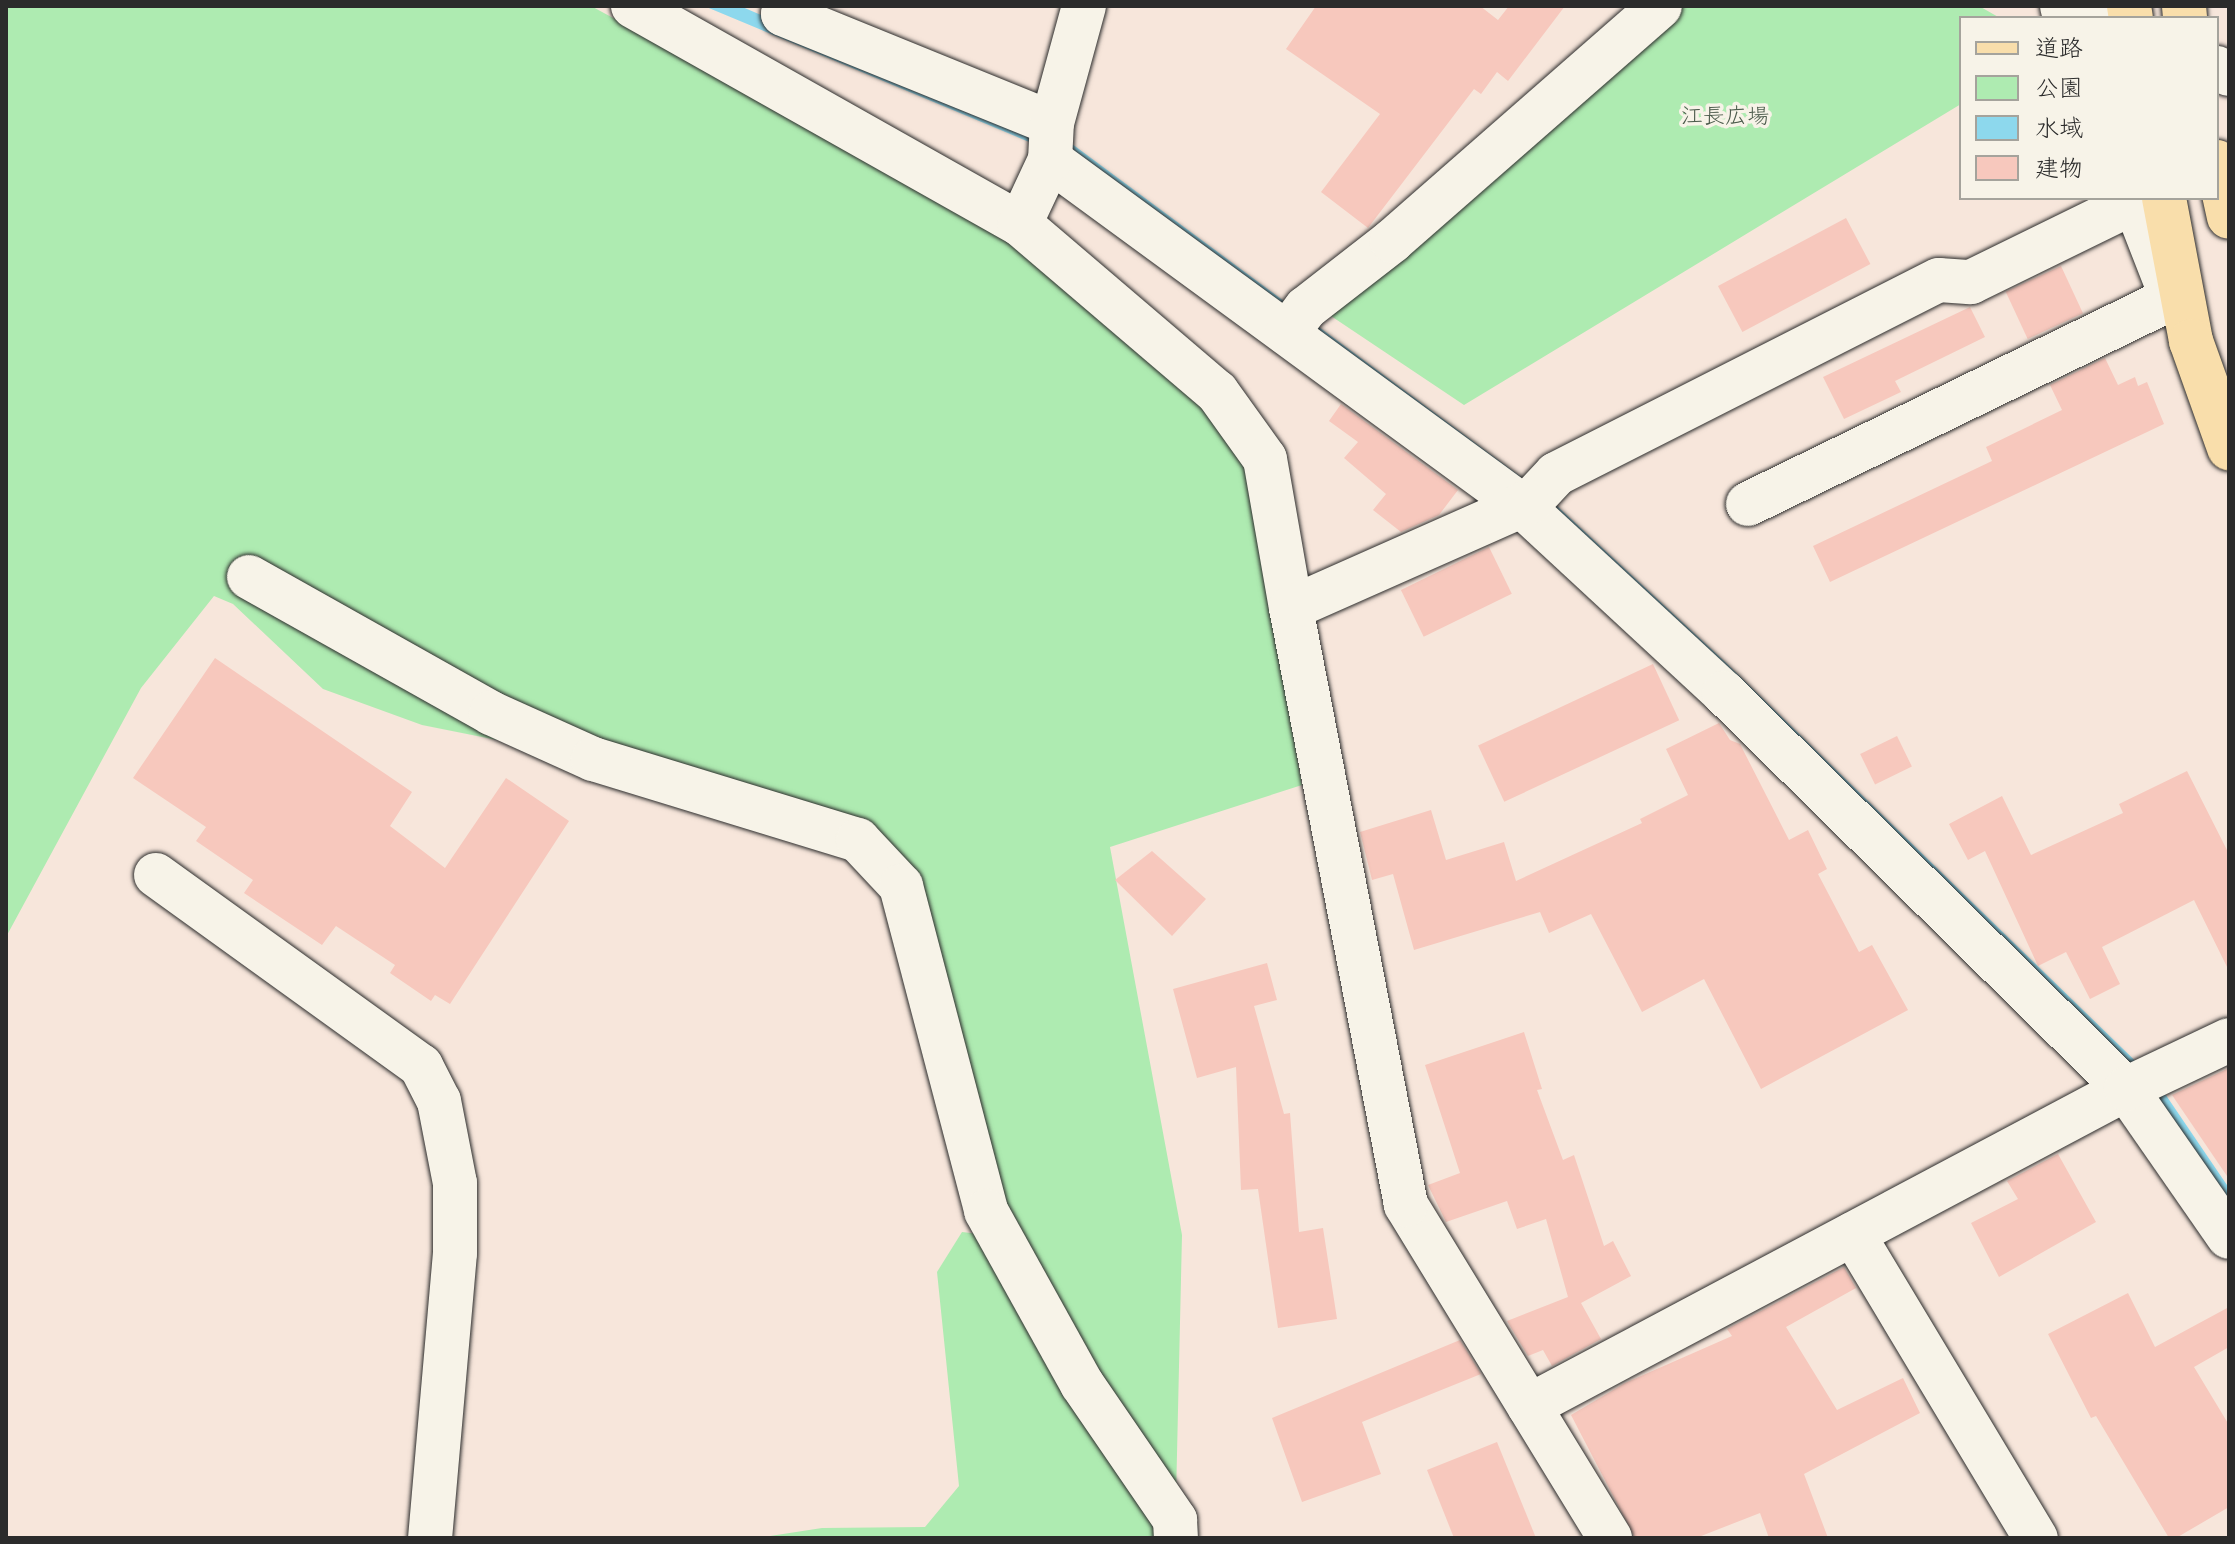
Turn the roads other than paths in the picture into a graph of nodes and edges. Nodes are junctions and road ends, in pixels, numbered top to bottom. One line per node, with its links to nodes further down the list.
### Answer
1 (633, 6): 13 (street)
2 (785, 6): 7 (street)
3 (1084, 6): 7 (street)
4 (1660, 6): 15 (street)
5 (2095, 6): 6 (street)
6 (2115, 16)
7 (1051, 142): 13 (street); 15 (street)
8 (2219, 171): 12 (main road)
9 (2142, 200): 18 (street)
10 (2144, 200): 14 (street)
11 (2144, 200): 16 (main road)
12 (2229, 217)
13 (1020, 224): 21 (street)
14 (2172, 298): 16 (street); 19 (street)
15 (1294, 324): 18 (street)
16 (2191, 341): 17 (main road)
17 (2229, 448)
18 (1531, 498): 21 (street); 24 (street)
19 (1748, 504)
20 (249, 577): 29 (street)
21 (1291, 608): 27 (street)
22 (156, 875): 28 (street)
23 (2229, 1040): 24 (street)
24 (2126, 1089): 25 (street); 26 (street)
25 (1853, 1234): 27 (street); 31 (street)
26 (2229, 1237)
27 (1529, 1406): 30 (street)
28 (430, 1538)
29 (1176, 1538)
30 (1610, 1538)
31 (2036, 1538)

